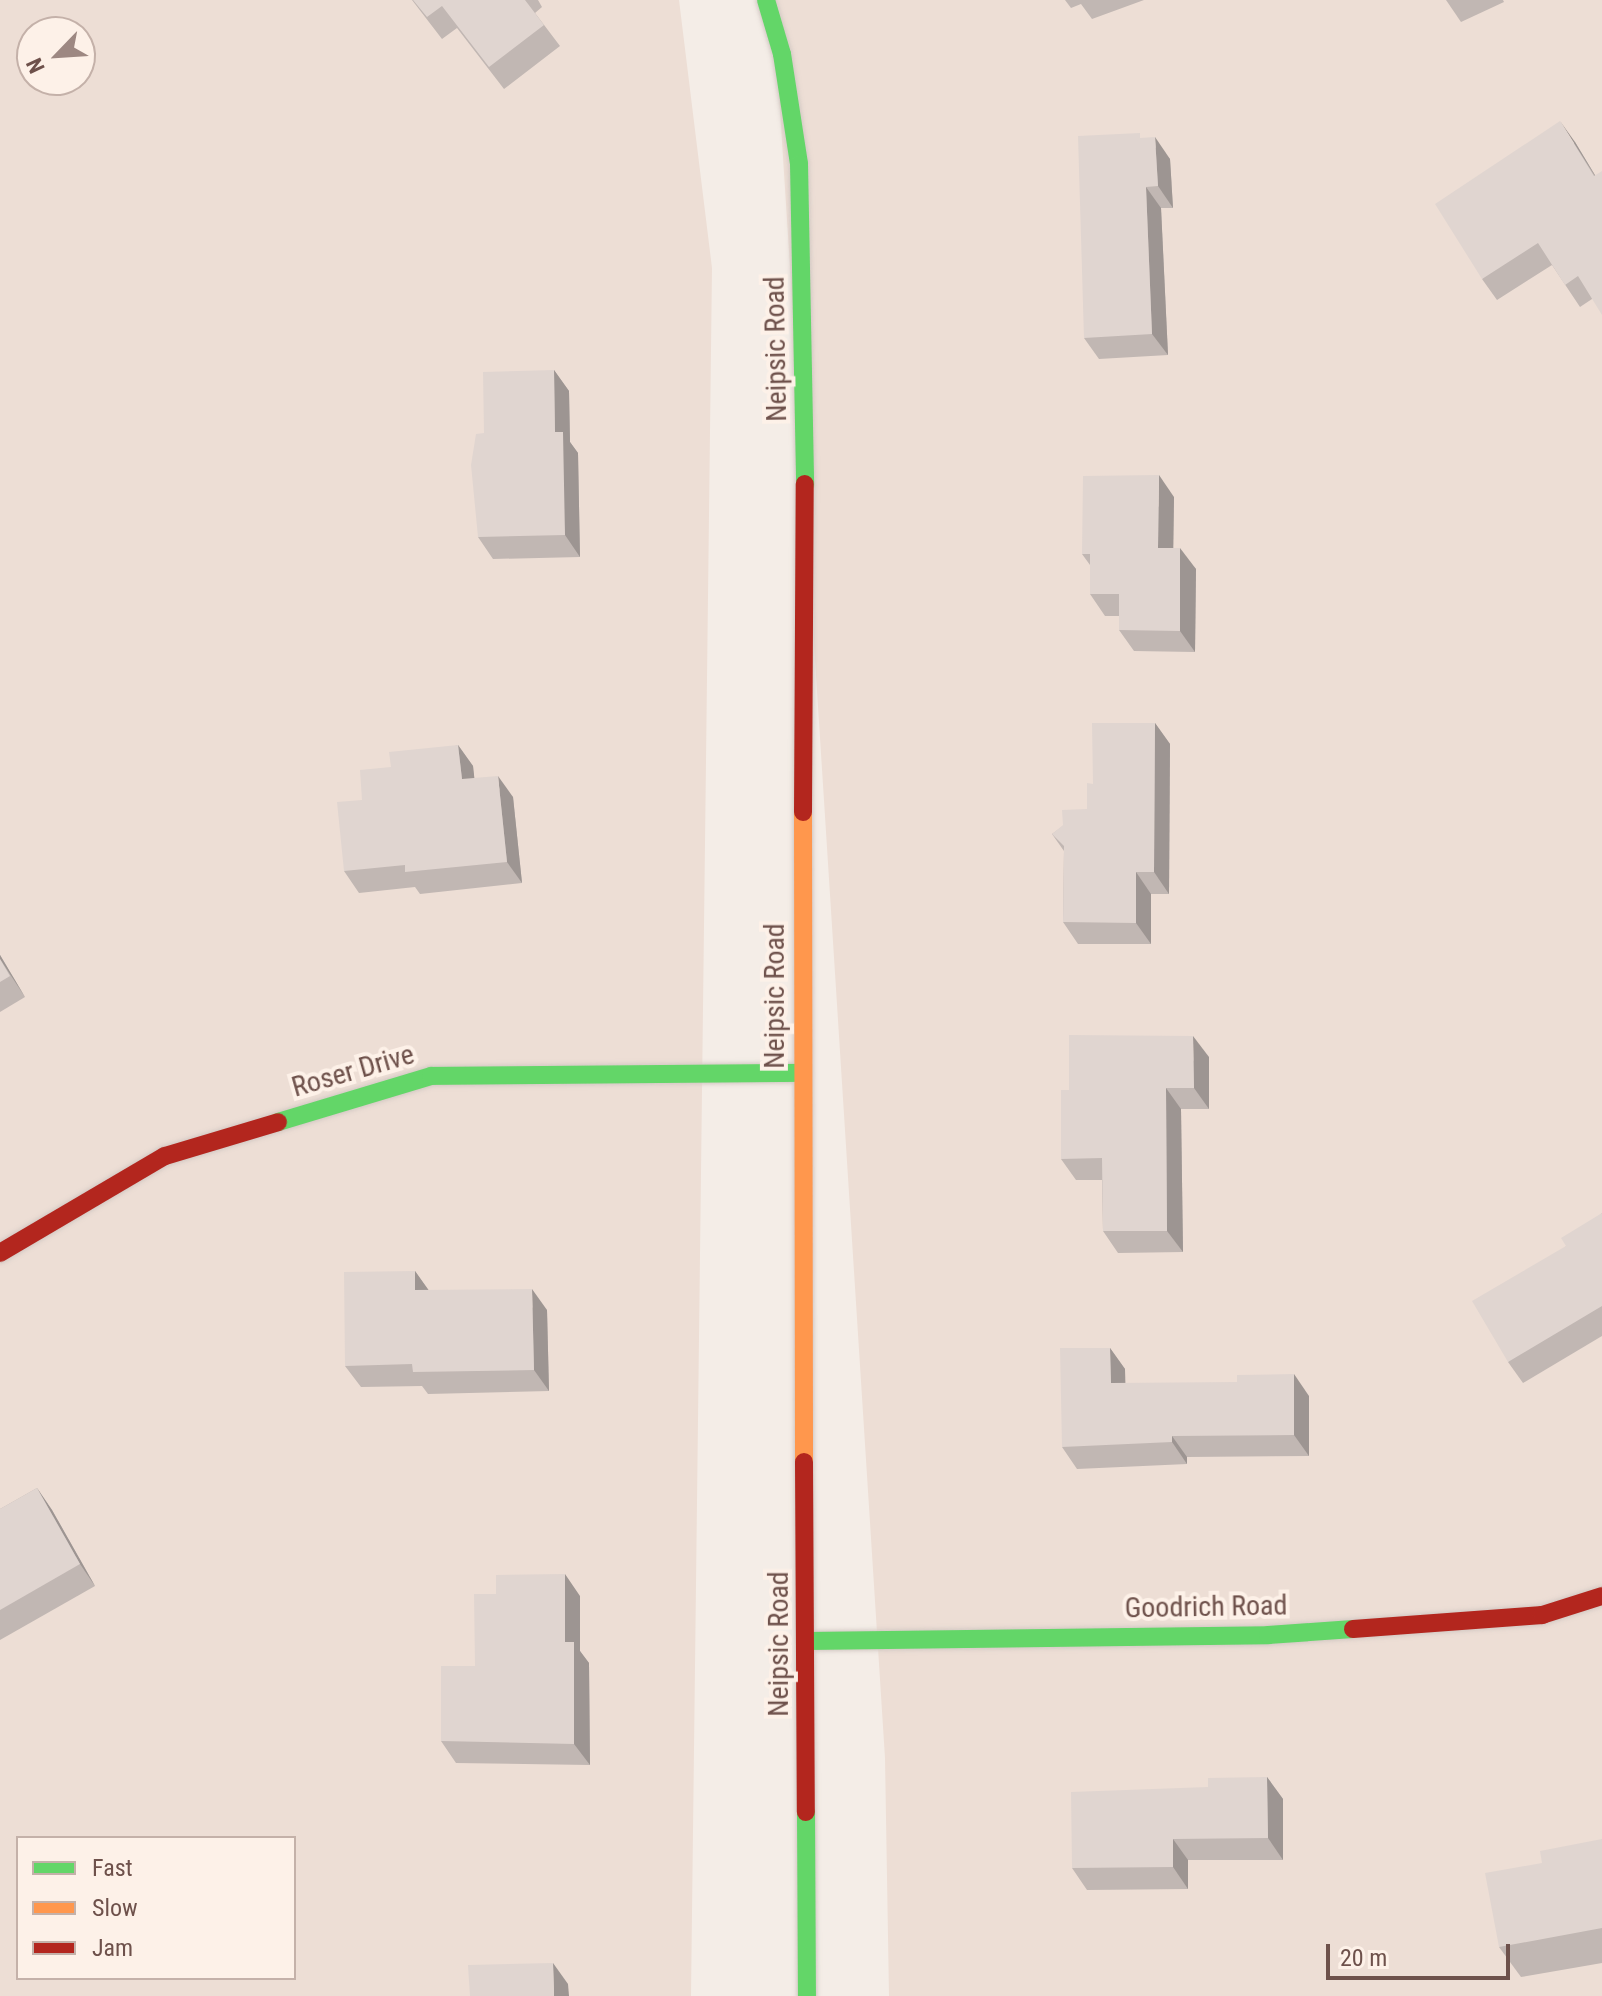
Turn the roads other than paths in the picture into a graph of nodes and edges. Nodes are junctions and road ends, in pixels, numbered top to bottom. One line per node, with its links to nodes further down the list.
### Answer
1 (766, 0): 2 (street, Neipsic Road)
2 (802, 1073): 3 (street, Roser Drive); 5 (street, Neipsic Road)
3 (0, 1253)
4 (1602, 1596): 5 (street, Goodrich Road)
5 (807, 1641): 6 (street, Neipsic Road)
6 (807, 1996)

